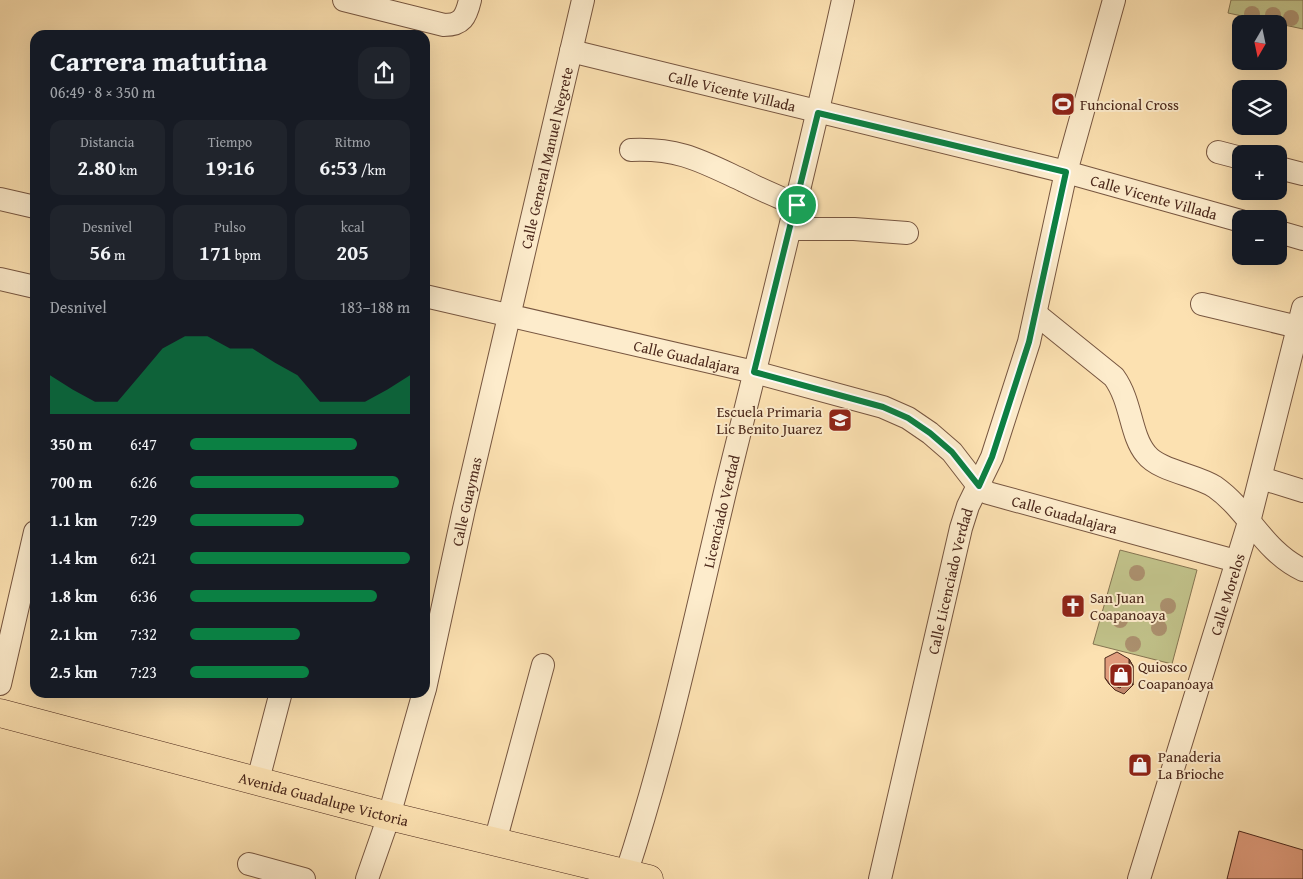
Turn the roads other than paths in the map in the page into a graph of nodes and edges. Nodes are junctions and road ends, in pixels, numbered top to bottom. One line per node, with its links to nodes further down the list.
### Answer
1 (344, 0): 2 (street)
2 (470, 0)
3 (583, 0): 6 (street, Calle General Manuel Negrete)
4 (843, 0): 7 (street, Licenciado Verdad)
5 (1114, 0): 12 (street, Calle Licenciado Verdad)
6 (571, 51): 7 (street, Calle Vicente Villada); 27 (street, Calle General Manuel Negrete)
7 (818, 113): 12 (street, Calle Vicente Villada); 15 (street, Licenciado Verdad)
8 (631, 150): 15 (street)
9 (1218, 152): 10 (street)
10 (1232, 156)
11 (1287, 170): 13 (street)
12 (1066, 172): 17 (street, Calle Vicente Villada); 26 (street, Calle Licenciado Verdad)
13 (1303, 174)
14 (0, 199): 16 (street)
15 (797, 205): 18 (street, Licenciado Verdad)
16 (30, 206)
17 (1232, 218)
18 (791, 229): 19 (street); 29 (street, Licenciado Verdad)
19 (907, 233)
20 (1287, 234): 21 (street)
21 (1303, 239)
22 (0, 279): 23 (street)
23 (30, 286)
24 (430, 297): 27 (street, Calle Guadalajara)
25 (1202, 304): 28 (street)
26 (1036, 314): 31 (street, Calle Licenciado Verdad); 33 (street)
27 (511, 315): 29 (street, Calle Guadalajara); 38 (street, Calle Guaymas)
28 (1301, 318): 30 (street, Calle Morelos)
29 (754, 372): 31 (street, Calle Guadalajara); 47 (street, Licenciado Verdad)
30 (1261, 478): 32 (street); 33 (street, Calle Morelos)
31 (979, 486): 35 (street, Calle Guadalajara); 50 (street, Calle Licenciado Verdad)
32 (1303, 491)
33 (1249, 522): 35 (street, Calle Morelos); 36 (street)
34 (30, 554): 39 (street)
35 (1236, 561): 51 (street, Calle Morelos)
36 (1303, 570)
37 (544, 665): 45 (street)
38 (430, 668)
39 (0, 684)
40 (279, 698): 43 (street)
41 (423, 698): 44 (street, Calle Guaymas)
42 (0, 713): 43 (main road, Avenida Guadalupe Victoria)
43 (258, 780): 44 (main road, Avenida Guadalupe Victoria)
44 (389, 816): 45 (main road, Avenida Guadalupe Victoria); 49 (street, Calle Guaymas)
45 (495, 842): 47 (main road, Avenida Guadalupe Victoria)
46 (249, 864): 48 (street)
47 (637, 876)
48 (304, 879)
49 (367, 879)
50 (880, 879)
51 (1139, 879)

